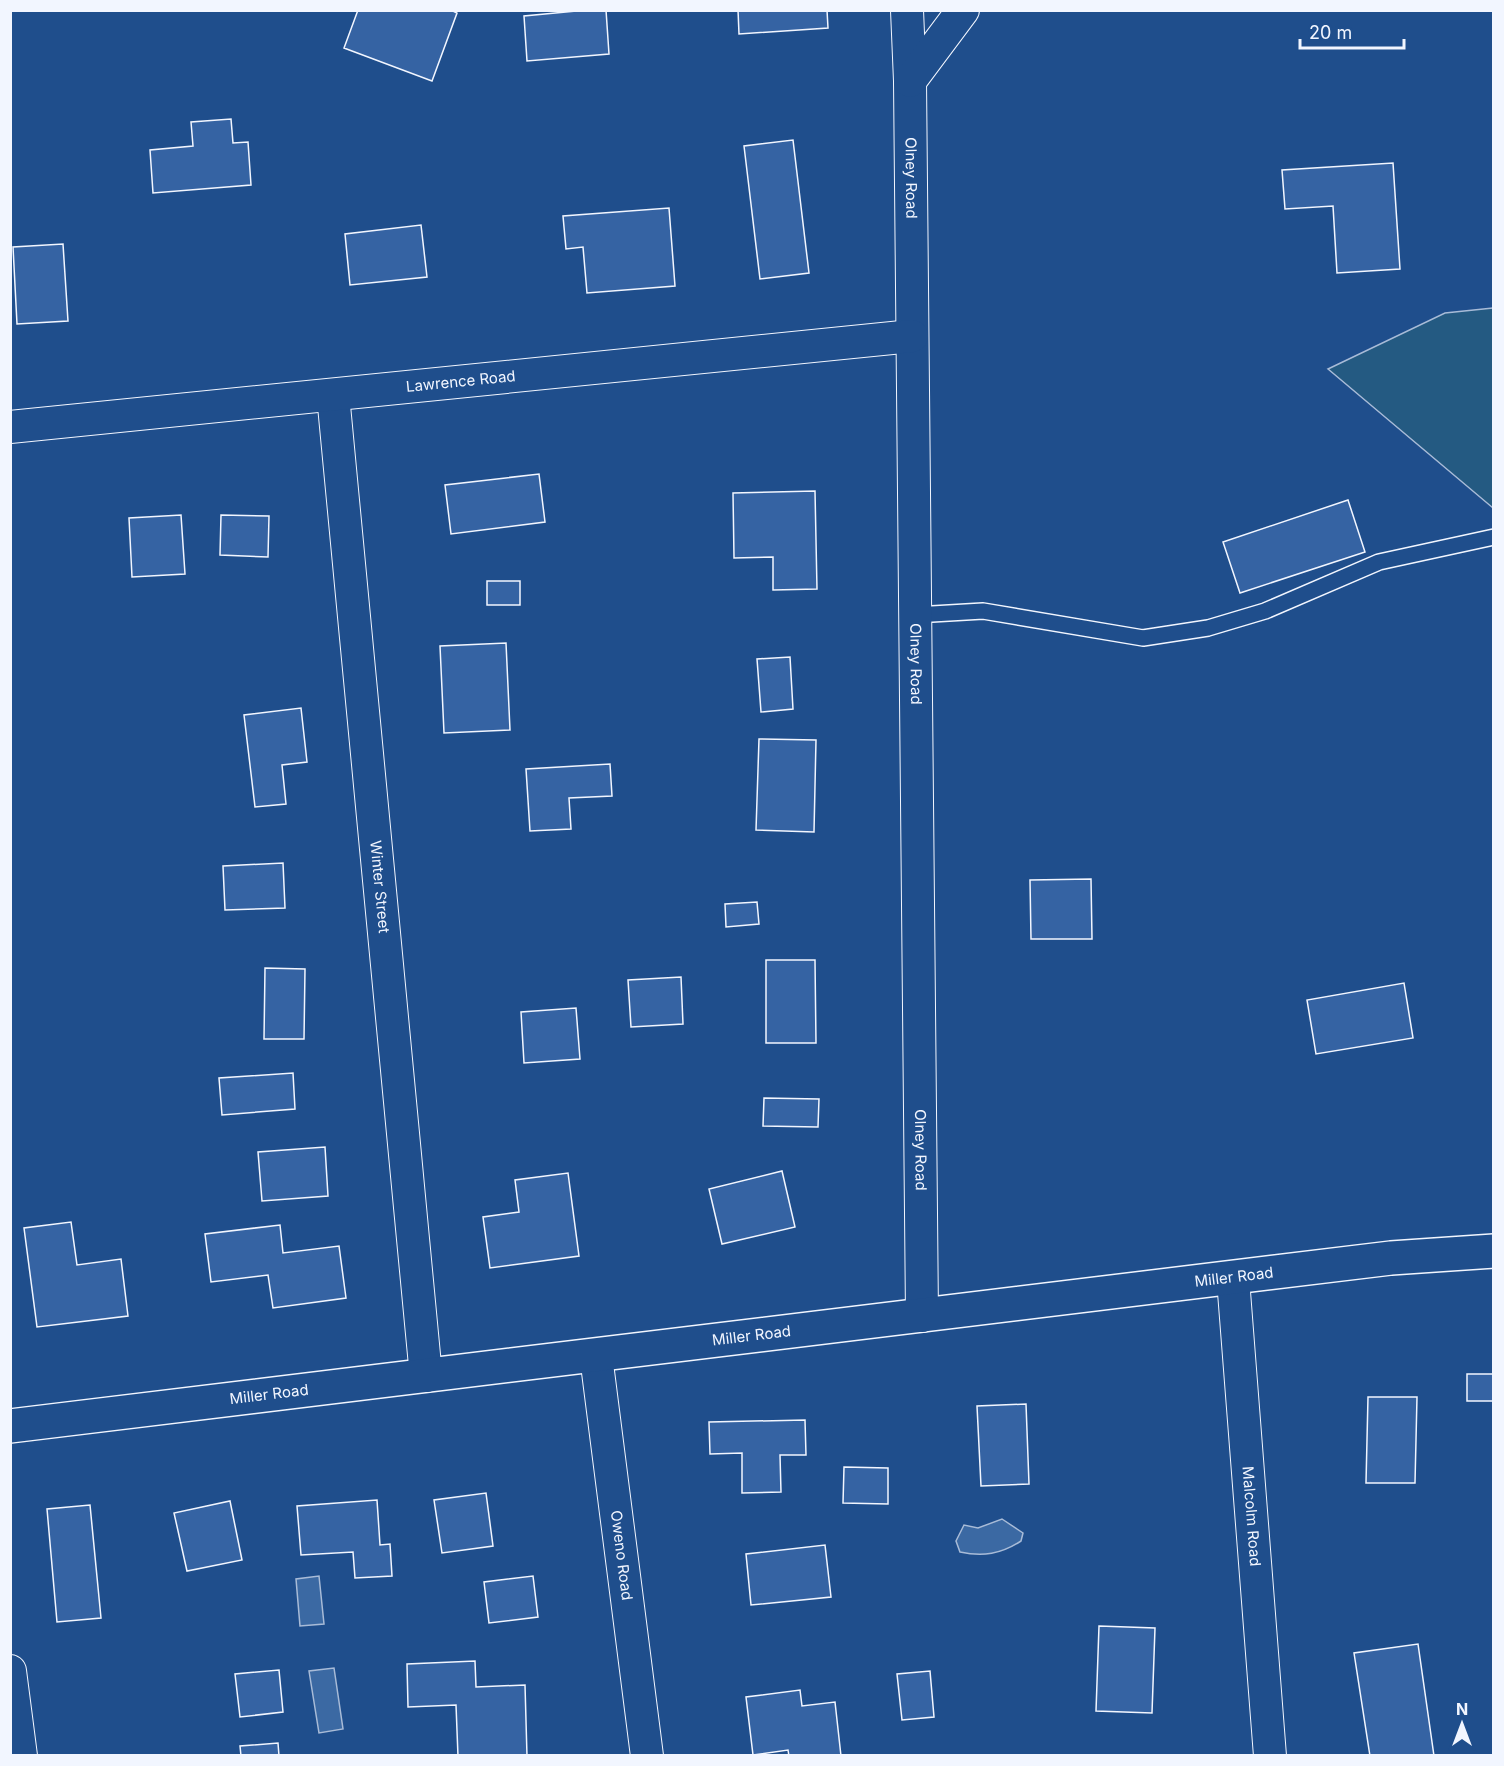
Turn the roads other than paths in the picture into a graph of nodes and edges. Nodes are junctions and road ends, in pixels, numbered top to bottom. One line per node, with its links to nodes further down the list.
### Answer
1 (907, 10): 3 (street, Olney Road)
2 (963, 10): 3 (street)
3 (910, 81): 4 (street, Olney Road)
4 (912, 336): 5 (street, Lawrence Road); 8 (street, Olney Road)
5 (333, 395): 6 (street, Lawrence Road); 13 (street, Winter Street)
6 (10, 427)
7 (1494, 537): 8 (lane)
8 (915, 615): 11 (street, Olney Road)
9 (1494, 1251): 10 (street, Miller Road)
10 (1233, 1279): 11 (street, Miller Road); 18 (street, Malcolm Road)
11 (922, 1316): 12 (street, Miller Road)
12 (596, 1356): 13 (street, Miller Road); 17 (street, Oweno Road)
13 (426, 1377): 14 (street, Miller Road)
14 (10, 1426)
15 (10, 1671): 16 (street)
16 (21, 1755)
17 (647, 1755)
18 (1270, 1755)

